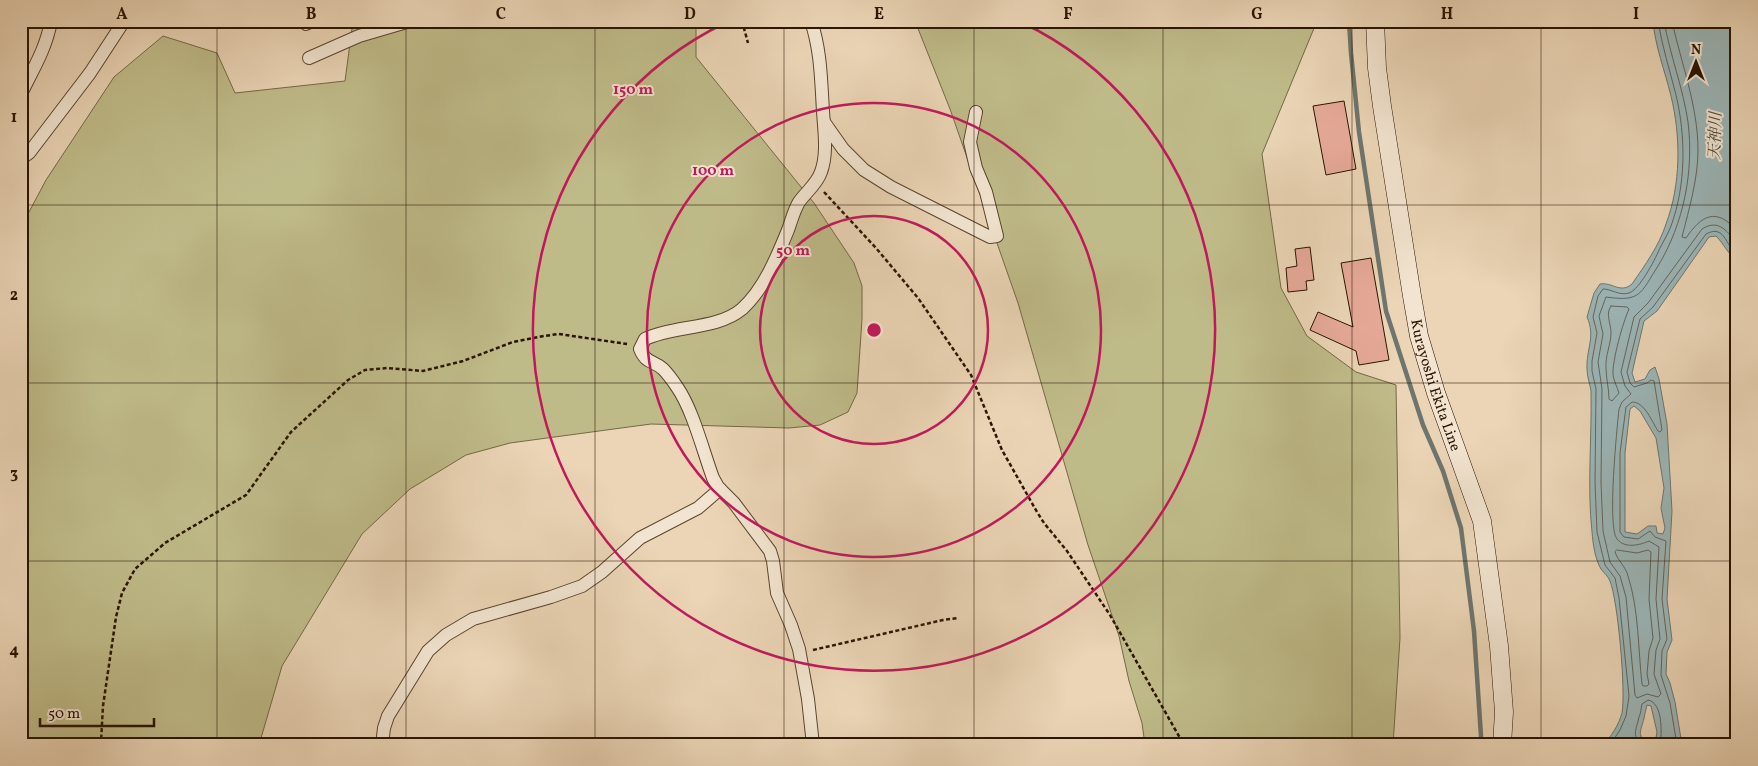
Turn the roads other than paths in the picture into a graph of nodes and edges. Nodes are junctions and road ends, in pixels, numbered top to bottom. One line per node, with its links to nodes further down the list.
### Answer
1 (51, 21): 7 (street)
2 (124, 21): 10 (street)
3 (410, 21): 6 (street)
4 (811, 21): 9 (street)
5 (1375, 21): 14 (main road, Kurayoshi Ekita Line)
6 (308, 58)
7 (21, 94)
8 (976, 112): 9 (street)
9 (824, 122): 11 (street)
10 (21, 159)
11 (720, 489): 12 (street); 13 (street)
12 (382, 745)
13 (813, 745)
14 (1502, 745)

